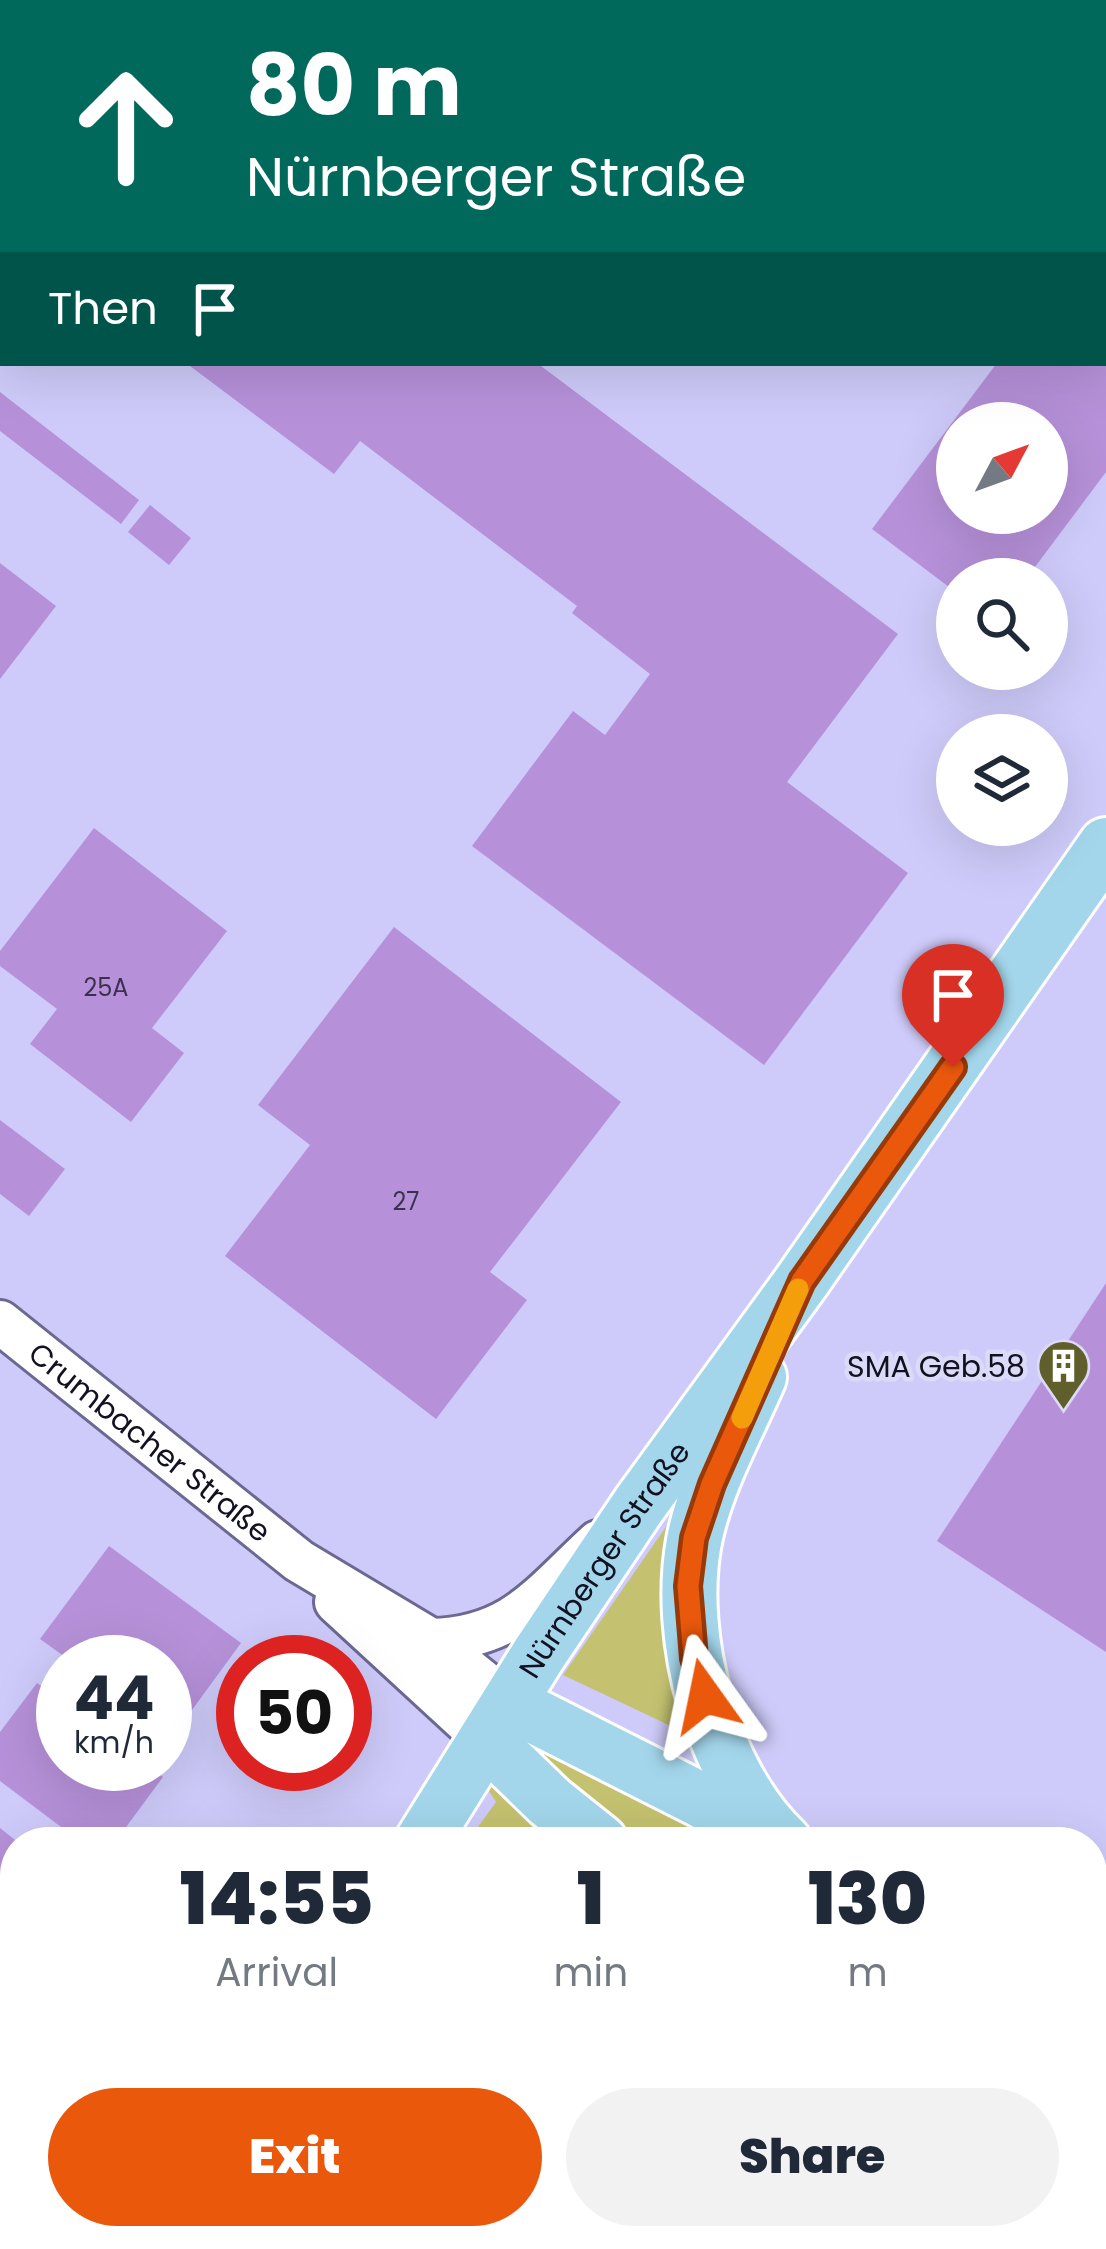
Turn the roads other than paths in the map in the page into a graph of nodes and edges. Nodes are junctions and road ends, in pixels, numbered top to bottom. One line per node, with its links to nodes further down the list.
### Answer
1 (1106, 844): 2 (main road, Nürnberger Straße)
2 (802, 1281): 4 (main road, Nürnberger Straße); 11 (main road)
3 (0, 1322): 5 (street, Crumbacher Straße)
4 (639, 1505): 6 (street); 7 (main road, Nürnberger Straße)
5 (299, 1561): 6 (street, Crumbacher Straße); 7 (street, Crumbacher Straße)
6 (431, 1640): 7 (street, Crumbacher Straße)
7 (499, 1722): 8 (main road, Nürnberger Straße); 9 (main road); 10 (main road)
8 (432, 1827)
9 (581, 1827)
10 (751, 1827)
11 (767, 1827)

